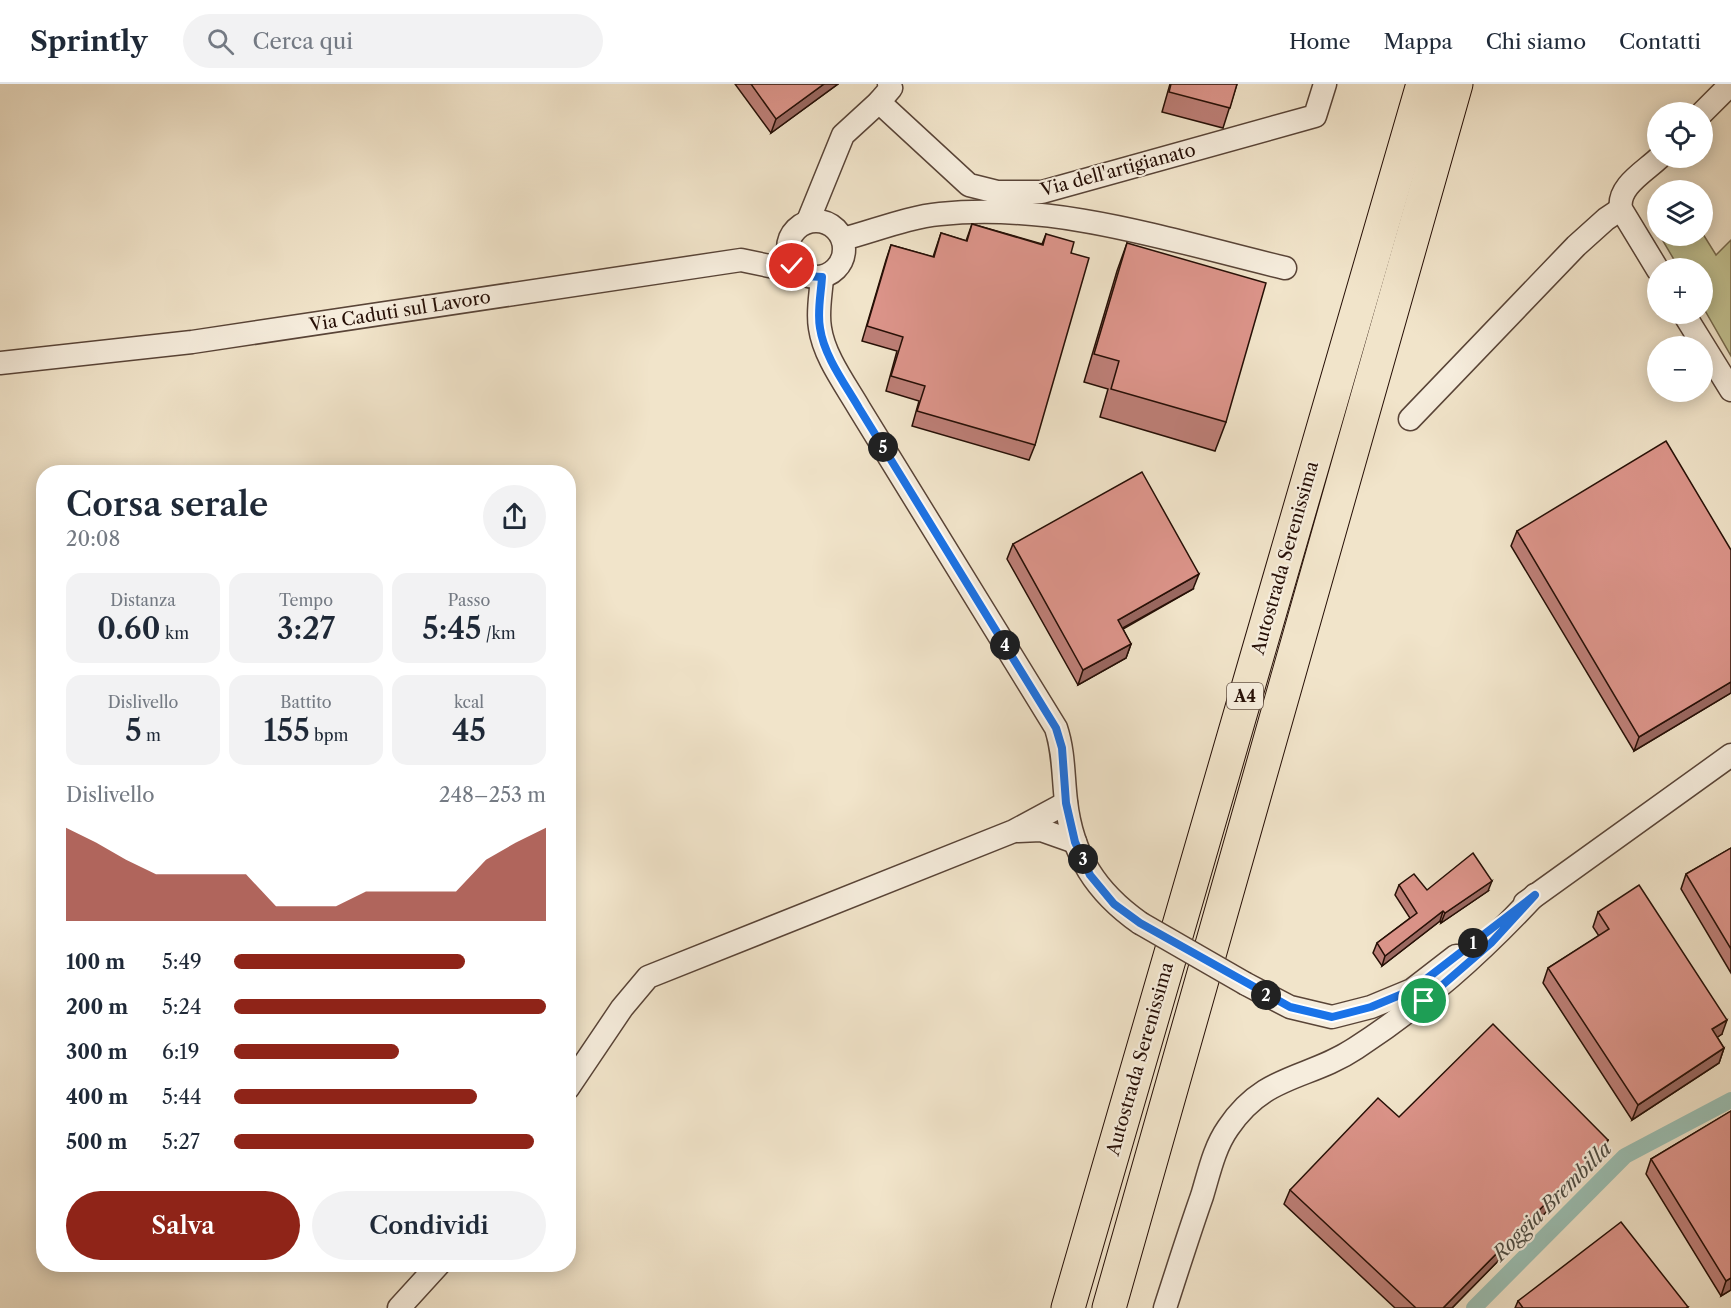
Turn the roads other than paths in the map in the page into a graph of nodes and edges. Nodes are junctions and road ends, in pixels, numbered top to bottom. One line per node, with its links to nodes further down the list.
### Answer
1 (1325, 84): 5 (street, Via dell'artigianato)
2 (1423, 84): 29 (highway, Autostrada Serenissima / A4)
3 (1456, 84): 30 (highway, Autostrada Serenissima / A4)
4 (1731, 84): 6 (street)
5 (889, 90): 9 (street)
6 (1713, 102)
7 (1648, 168): 8 (street)
8 (1621, 209): 10 (street); 11 (street)
9 (808, 222): 12 (street); 15 (street)
10 (1588, 235): 11 (street); 20 (street)
11 (1637, 237): 13 (street)
12 (843, 239): 14 (street); 16 (street)
13 (1650, 258)
14 (1285, 268)
15 (798, 272): 16 (street, Via Caduti sul Lavoro); 18 (street, Via Caduti sul Lavoro)
16 (822, 277): 22 (street)
17 (1690, 324): 19 (street)
18 (0, 363)
19 (1731, 390)
20 (1410, 419)
21 (1731, 755): 25 (street)
22 (1066, 803): 23 (street); 24 (street)
23 (1014, 831): 24 (street); 26 (street)
24 (1075, 842): 25 (street, bridge)
25 (1535, 895): 31 (street)
26 (576, 1076)
27 (432, 1272): 28 (street)
28 (399, 1308)
29 (1068, 1308)
30 (1109, 1308)
31 (1165, 1308)

